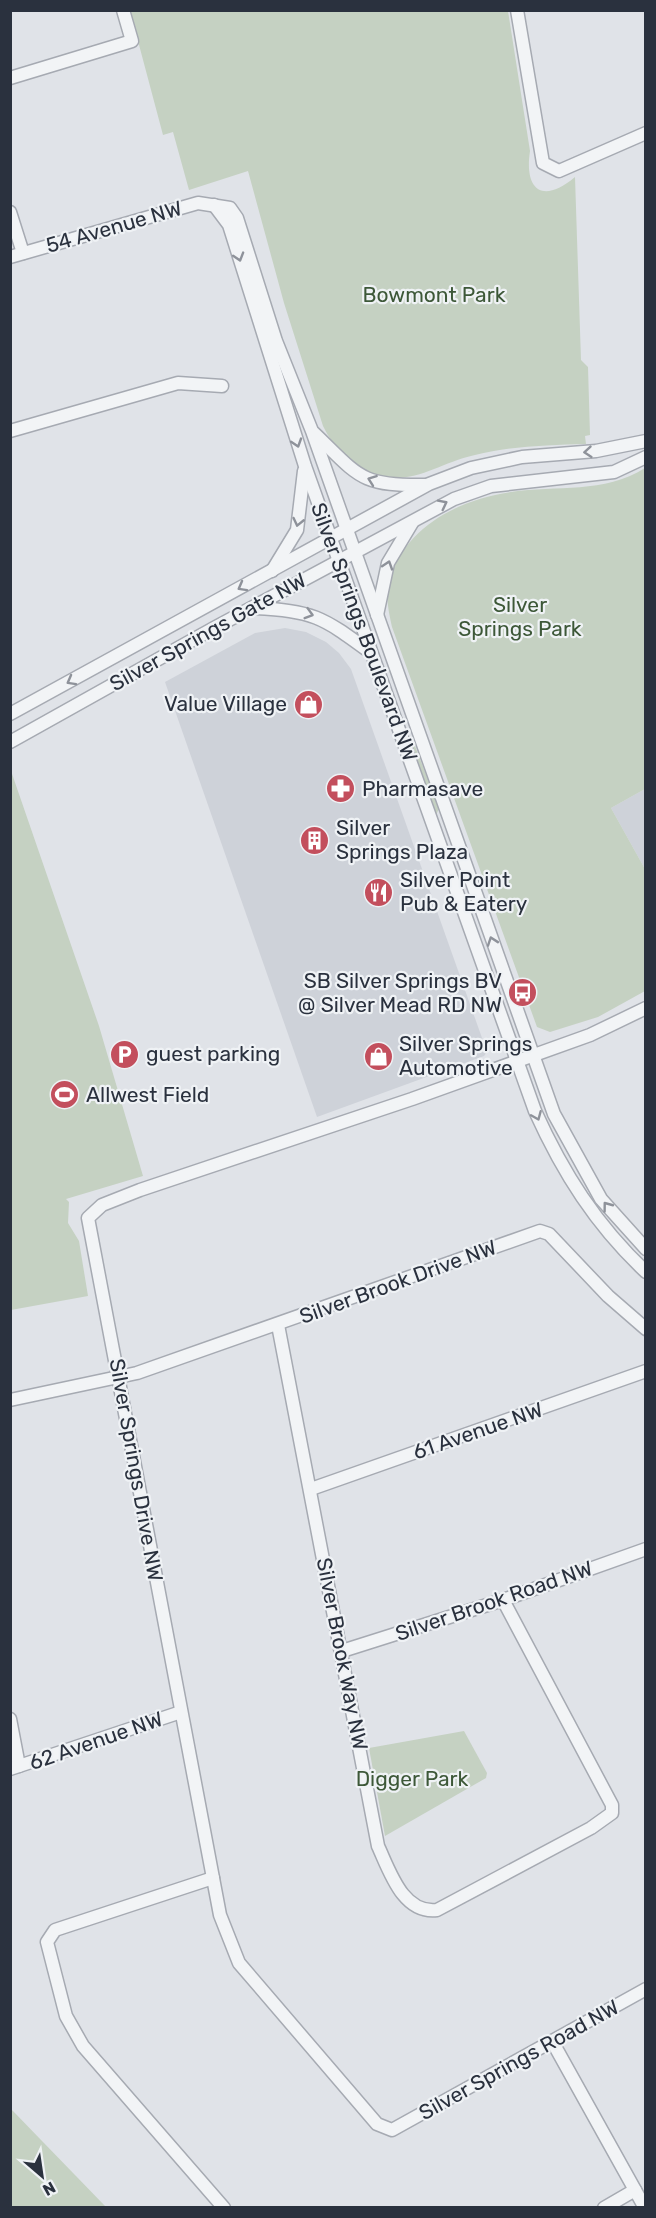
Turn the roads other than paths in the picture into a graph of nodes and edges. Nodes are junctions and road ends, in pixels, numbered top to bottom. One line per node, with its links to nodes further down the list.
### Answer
1 (123, 10): 3 (street)
2 (517, 10): 4 (street)
3 (10, 78)
4 (645, 133)
5 (216, 205): 7 (street, 54 Avenue NW); 11 (street, Silver Springs Boulevard NW); 14 (street, Silver Springs Boulevard NW, one-way to 14)
6 (10, 212): 7 (street)
7 (23, 253): 8 (street, 54 Avenue NW)
8 (10, 257)
9 (222, 386): 10 (street)
10 (10, 431)
11 (312, 431): 15 (street, one-way to 11); 17 (street, Silver Springs Boulevard NW)
12 (645, 441): 15 (street, Silver Springs Gate NW, one-way to 15)
13 (645, 457): 16 (street, Silver Springs Gate NW, one-way to 13)
14 (305, 466): 18 (street, Silver Springs Boulevard NW); 21 (street, one-way to 21)
15 (429, 484): 17 (street, Silver Springs Gate NW)
16 (414, 520): 19 (street, Silver Springs Gate NW); 23 (street, one-way to 16)
17 (347, 530): 18 (street, Silver Springs Gate NW); 19 (street, Silver Springs Boulevard NW)
18 (330, 539): 20 (street, Silver Springs Boulevard NW); 21 (street, Silver Springs Gate NW)
19 (354, 551): 20 (street, Silver Springs Gate NW); 23 (street, Silver Springs Boulevard NW)
20 (338, 560): 22 (street, Silver Springs Gate NW); 24 (street, Silver Springs Boulevard NW)
21 (272, 572): 25 (street, Silver Springs Gate NW, one-way to 25)
22 (251, 608): 24 (street, one-way to 24); 26 (street, Silver Springs Gate NW)
23 (377, 616): 28 (street, Silver Springs Boulevard NW, one-way to 23)
24 (371, 653): 29 (street, Silver Springs Boulevard NW)
25 (10, 714)
26 (10, 742)
27 (645, 1008): 28 (street, Silver Springs Drive NW)
28 (532, 1055): 29 (street, Silver Springs Drive NW); 30 (street, Silver Springs Boulevard NW, one-way to 28)
29 (517, 1061): 31 (street, Silver Springs Boulevard NW, one-way to 31); 35 (street, Silver Springs Drive NW)
30 (645, 1249)
31 (645, 1272)
32 (278, 1325): 33 (street, Silver Brook Drive NW); 35 (street, Silver Brook Drive NW); 37 (street, Silver Brook Way NW)
33 (645, 1329)
34 (645, 1371): 37 (street, 61 Avenue NW)
35 (118, 1378): 36 (street, Silver Brook Drive NW); 41 (street, Silver Springs Drive NW)
36 (10, 1400)
37 (311, 1490): 40 (street, Silver Brook Way NW)
38 (645, 1549): 39 (street, Silver Brook Road NW)
39 (503, 1600): 40 (street, Silver Brook Road NW); 40 (street, Silver Brook Way NW)
40 (342, 1651)
41 (181, 1712): 43 (street, 62 Avenue NW); 44 (street, Silver Springs Drive NW)
42 (10, 1719): 43 (street)
43 (15, 1768)
44 (213, 1878): 47 (street, Silver Springs Drive NW); 49 (street)
45 (645, 1989): 46 (street, Silver Springs Road NW)
46 (552, 2041): 47 (street, Silver Springs Road NW); 48 (street)
47 (392, 2130)
48 (635, 2190): 50 (street); 51 (street)
49 (224, 2208)
50 (604, 2208)
51 (645, 2208)

